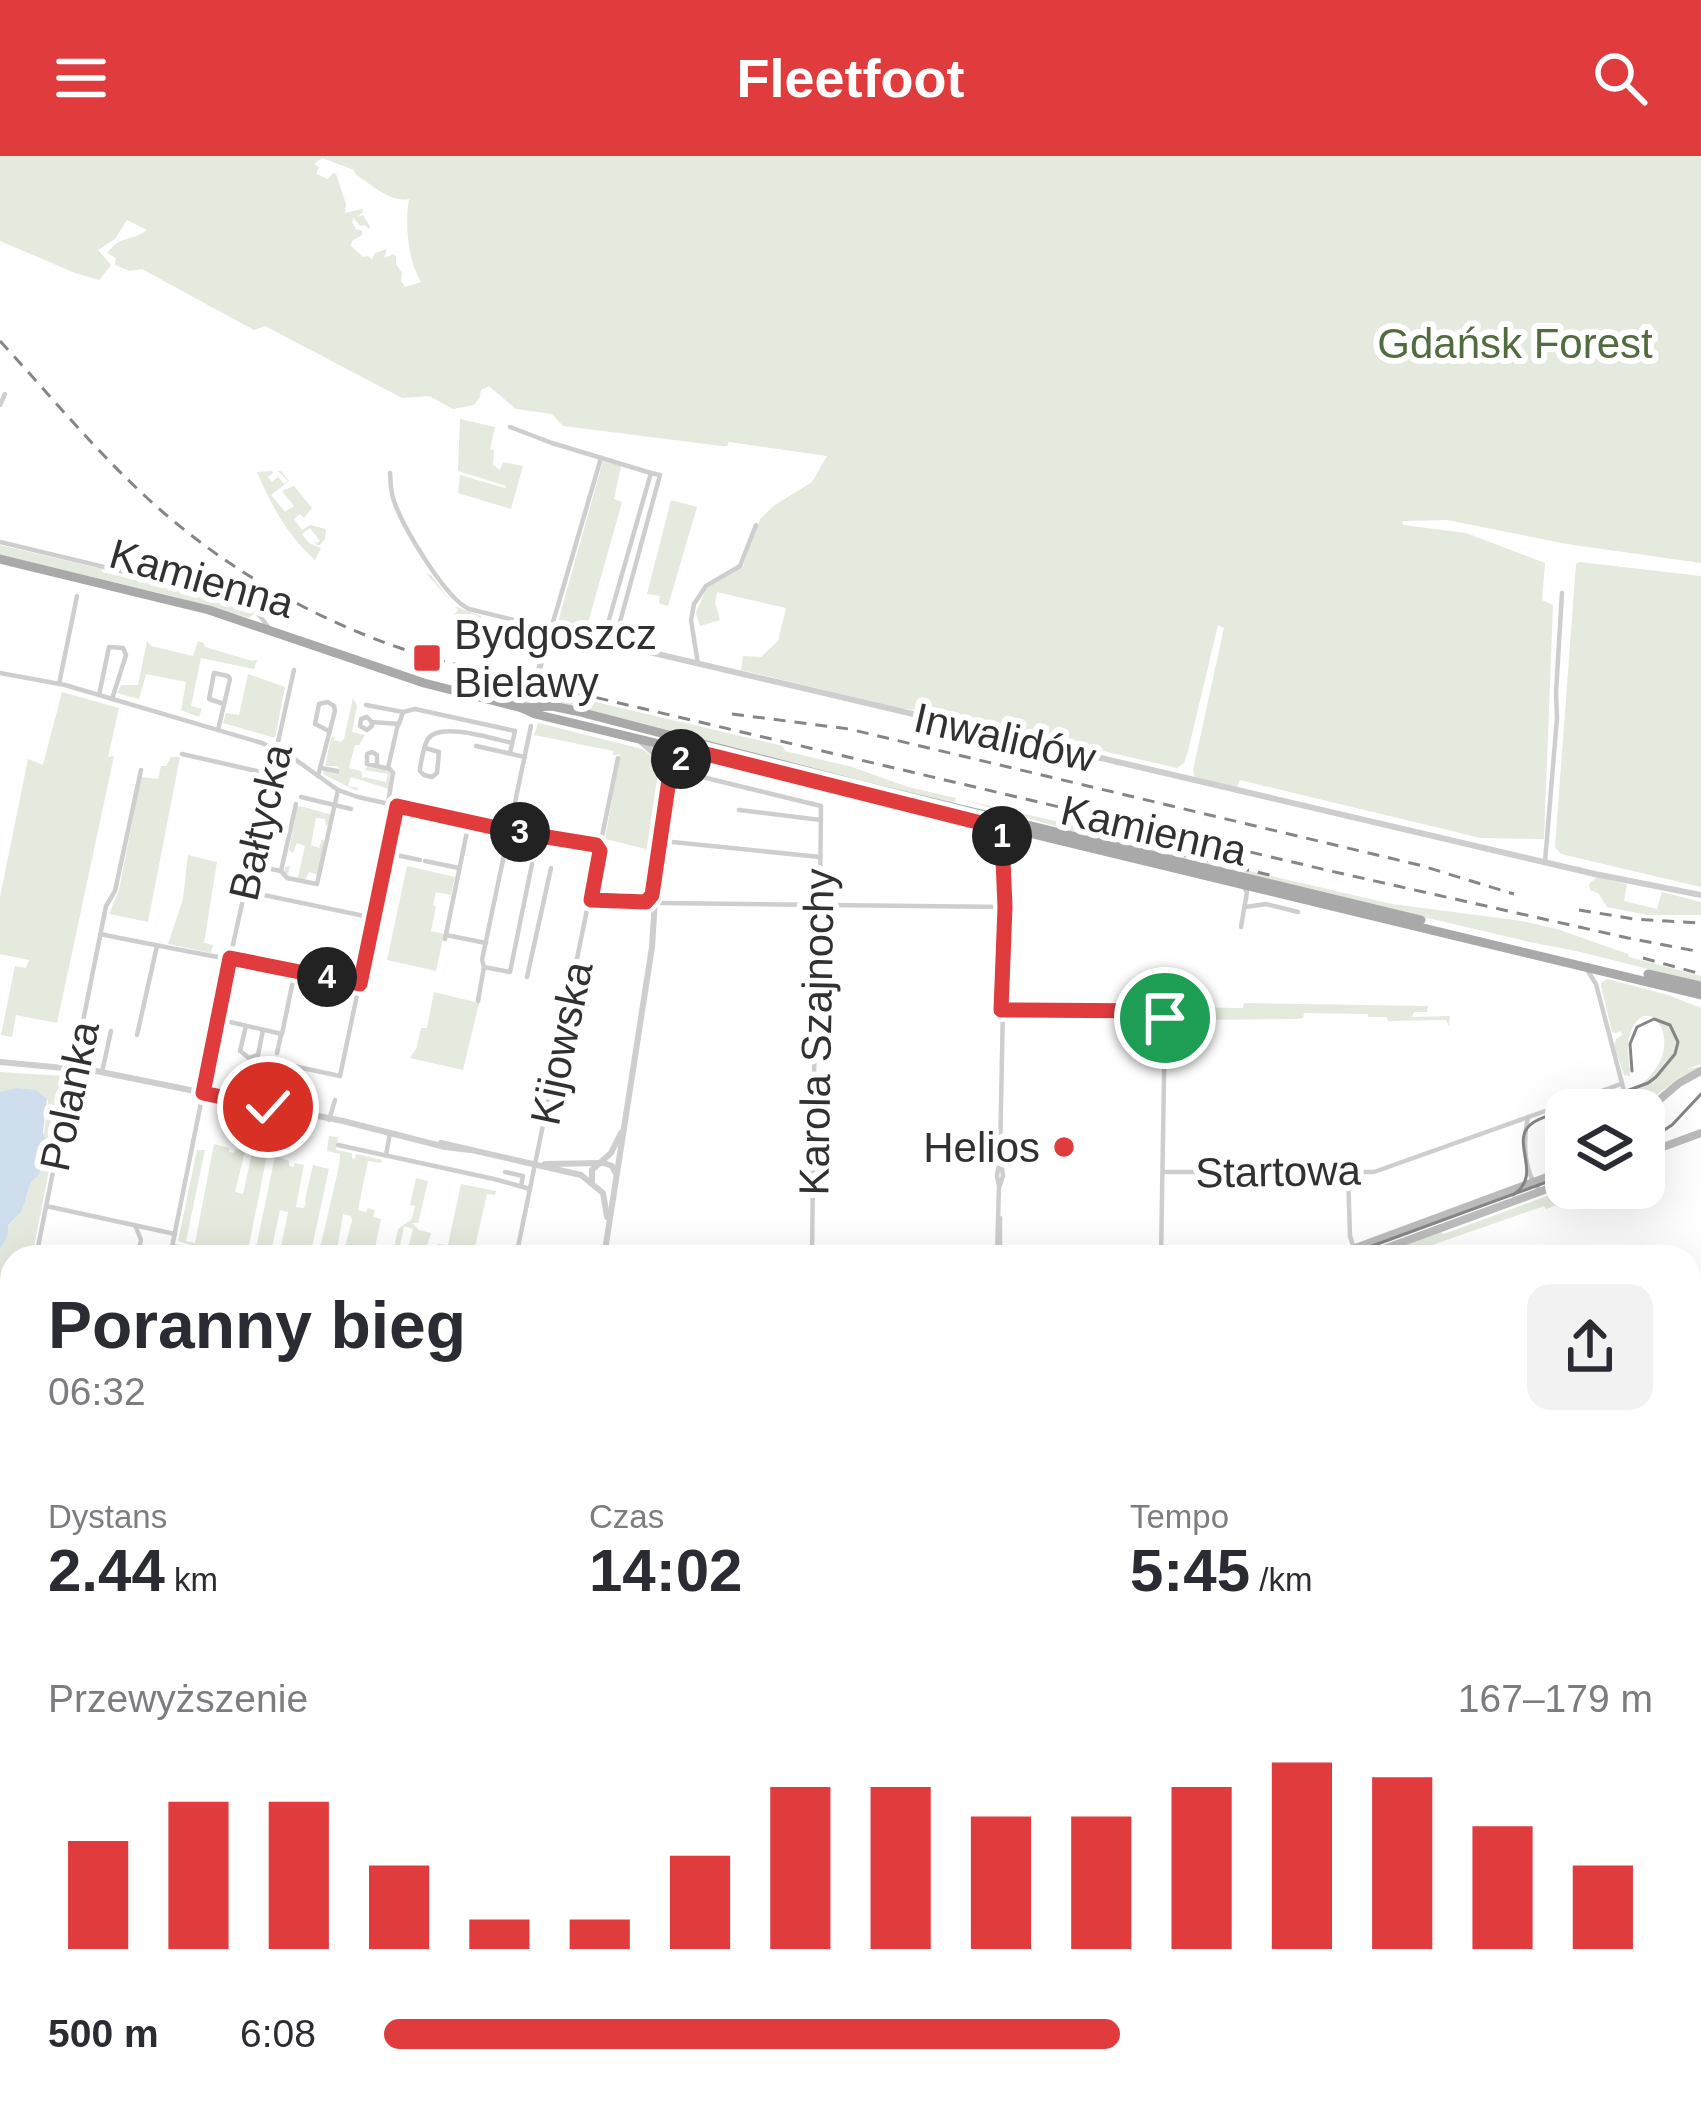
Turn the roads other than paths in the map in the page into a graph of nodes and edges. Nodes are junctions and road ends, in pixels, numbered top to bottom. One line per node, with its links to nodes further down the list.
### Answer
1 (4, 394): 2 (street)
2 (0, 405)
3 (510, 427): 4 (street)
4 (601, 458): 6 (street); 23 (street)
5 (390, 473): 23 (street, Inwalidów)
6 (651, 473): 7 (street); 8 (street)
7 (649, 482): 8 (street); 9 (street)
8 (657, 484): 10 (street)
9 (642, 506): 10 (street); 13 (street)
10 (650, 508): 14 (street)
11 (756, 525): 28 (street)
12 (0, 542): 20 (street)
13 (630, 547): 14 (street); 16 (street)
14 (639, 549): 17 (street)
15 (0, 560): 21 (main road, Kamienna)
16 (618, 587): 17 (street); 24 (street)
17 (627, 590): 25 (street)
18 (1562, 593): 83 (street)
19 (77, 596): 33 (street)
20 (256, 611): 21 (street); 22 (street)
21 (248, 621): 22 (main road, Kamienna)
22 (269, 628): 40 (main road, Kamienna)
23 (550, 629): 26 (street, Inwalidów); 34 (street)
24 (606, 630): 25 (street); 26 (street)
25 (615, 632): 27 (street)
26 (599, 640): 27 (street, Inwalidów)
27 (614, 644): 28 (street, Inwalidów)
28 (698, 664): 83 (street, Inwalidów)
29 (294, 670): 51 (street, Bałtycka)
30 (0, 673): 33 (street)
31 (103, 677): 32 (street); 32 (street); 35 (street)
32 (120, 680): 36 (street)
33 (59, 684): 35 (street)
34 (532, 693): 39 (street); 40 (street)
35 (99, 695): 36 (street)
36 (112, 699): 45 (street)
37 (224, 704): 37 (street); 45 (street)
38 (366, 704): 41 (street)
39 (552, 706): 40 (main road, Kamienna); 49 (main road, Kamienna)
40 (522, 708): 47 (main road, Kamienna)
41 (403, 712): 43 (street); 48 (street)
42 (372, 722): 43 (street)
43 (398, 724): 60 (street)
44 (531, 726): 56 (street)
45 (218, 730): 51 (street)
46 (329, 731): 46 (street); 59 (street)
47 (634, 737): 49 (main road, Kamienna); 63 (street)
48 (512, 743): 52 (street); 54 (street)
49 (671, 743): 53 (main road, Kamienna); 63 (street); 77 (main road, Kamienna)
50 (476, 746): 54 (street)
51 (277, 748): 64 (street, Bałtycka); 66 (street)
52 (425, 748): 52 (street)
53 (698, 752): 63 (street); 77 (main road, Kamienna)
54 (510, 753): 56 (street)
55 (182, 754): 64 (street)
56 (525, 757): 78 (street)
57 (618, 758): 80 (street, Kijowska)
58 (377, 766): 60 (street)
59 (321, 768): 62 (street); 66 (street)
60 (388, 769): 69 (street)
61 (141, 770): 100 (street, Polanka)
62 (337, 771)
63 (666, 773): 93 (street)
64 (271, 774): 85 (street, Bałtycka)
65 (690, 774): 75 (street, Karola Szajnochy)
66 (318, 776): 67 (street)
67 (338, 790): 69 (street); 71 (street)
68 (301, 796): 71 (street)
69 (388, 803): 72 (street)
70 (296, 804): 88 (street)
71 (335, 805): 73 (street); 88 (street)
72 (397, 806): 76 (street); 81 (street)
73 (351, 809)
74 (739, 811): 75 (street)
75 (820, 820): 82 (street, Karola Szajnochy)
76 (469, 822): 78 (street); 86 (street)
77 (1010, 826): 89 (main road, Kamienna); 95 (street); 113 (main road, Kamienna)
78 (510, 831): 80 (street); 101 (street)
79 (672, 842): 82 (street)
80 (599, 846): 92 (street, Kijowska)
81 (387, 853): 86 (street); 98 (street)
82 (820, 857): 94 (street, Karola Szajnochy)
83 (1545, 862): 91 (street, Inwalidów)
84 (532, 864): 103 (street)
85 (250, 865): 88 (street); 90 (street, Bałtycka)
86 (459, 868): 101 (street)
87 (551, 868): 104 (street)
88 (281, 871)
89 (1247, 888): 96 (street); 106 (main road, Kamienna)
90 (244, 891): 98 (street); 105 (street, Bałtycka)
91 (1701, 895)
92 (591, 900): 93 (street); 143 (street, Kijowska)
93 (652, 902): 94 (street); 135 (street)
94 (817, 906): 95 (street); 164 (street, Karola Szajnochy)
95 (1005, 907): 115 (street)
96 (1245, 907): 97 (street); 99 (street)
97 (1298, 912)
98 (374, 918): 111 (street)
99 (1241, 927)
100 (100, 934): 102 (street); 125 (street, Polanka)
101 (486, 943): 107 (street)
102 (158, 946): 105 (street); 121 (street)
103 (514, 946): 104 (street); 107 (street)
104 (533, 950): 110 (street)
105 (230, 958): 109 (street); 116 (street, Bałtycka)
106 (1582, 964): 108 (main road, Kamienna); 112 (street)
107 (484, 967): 114 (street)
108 (1607, 970): 112 (street); 113 (main road, Kamienna)
109 (295, 971): 111 (street); 120 (street)
110 (527, 977)
111 (360, 984): 124 (street)
112 (1596, 984): 128 (street)
113 (1701, 990)
114 (478, 1001)
115 (1001, 1010): 146 (street); 165 (street)
116 (218, 1019): 117 (street); 130 (street, Bałtycka)
117 (245, 1026): 118 (street); 118 (street)
118 (263, 1030): 120 (street)
119 (111, 1031): 127 (street)
120 (281, 1034): 122 (street)
121 (137, 1035)
122 (278, 1053)
123 (0, 1062): 125 (street)
124 (284, 1064)
125 (75, 1068): 127 (street); 155 (street, Polanka)
126 (1701, 1071): 131 (main road)
127 (102, 1072): 130 (street)
128 (1622, 1084): 129 (street); 133 (street, Startowa)
129 (1623, 1089)
130 (203, 1093): 134 (street); 159 (street, Bałtycka)
131 (1665, 1094)
132 (334, 1100): 134 (street)
133 (1528, 1117): 147 (street, Startowa); 150 (street)
134 (329, 1120): 136 (street)
135 (624, 1124): 142 (street); 149 (street)
136 (390, 1133): 140 (street); 143 (street)
137 (1701, 1133): 139 (main road)
138 (338, 1145): 140 (street)
139 (1665, 1146)
140 (386, 1155): 144 (street)
141 (449, 1158): 144 (street)
142 (599, 1163): 143 (street); 149 (street); 152 (street)
143 (536, 1164): 152 (street); 153 (street, Kijowska)
144 (447, 1168): 151 (street)
145 (505, 1172): 151 (street)
146 (1163, 1172): 147 (street, Startowa); 166 (street)
147 (1348, 1173): 167 (street)
148 (1545, 1178): 150 (main road)
149 (616, 1179): 152 (street); 156 (street)
150 (1532, 1183): 154 (street); 168 (main road)
151 (521, 1186): 153 (street)
152 (596, 1186): 156 (street)
153 (530, 1189): 162 (street, Kijowska)
154 (1543, 1192): 169 (main road)
155 (46, 1206): 157 (street); 160 (street, Polanka)
156 (609, 1214): 163 (street)
157 (134, 1226): 158 (street); 158 (street)
158 (153, 1230): 159 (street)
159 (175, 1234): 161 (street, Bałtycka)
160 (38, 1245)
161 (172, 1245)
162 (518, 1245)
163 (606, 1245)
164 (812, 1245)
165 (999, 1245)
166 (1161, 1245)
167 (1353, 1245)
168 (1365, 1245)
169 (1395, 1245)

